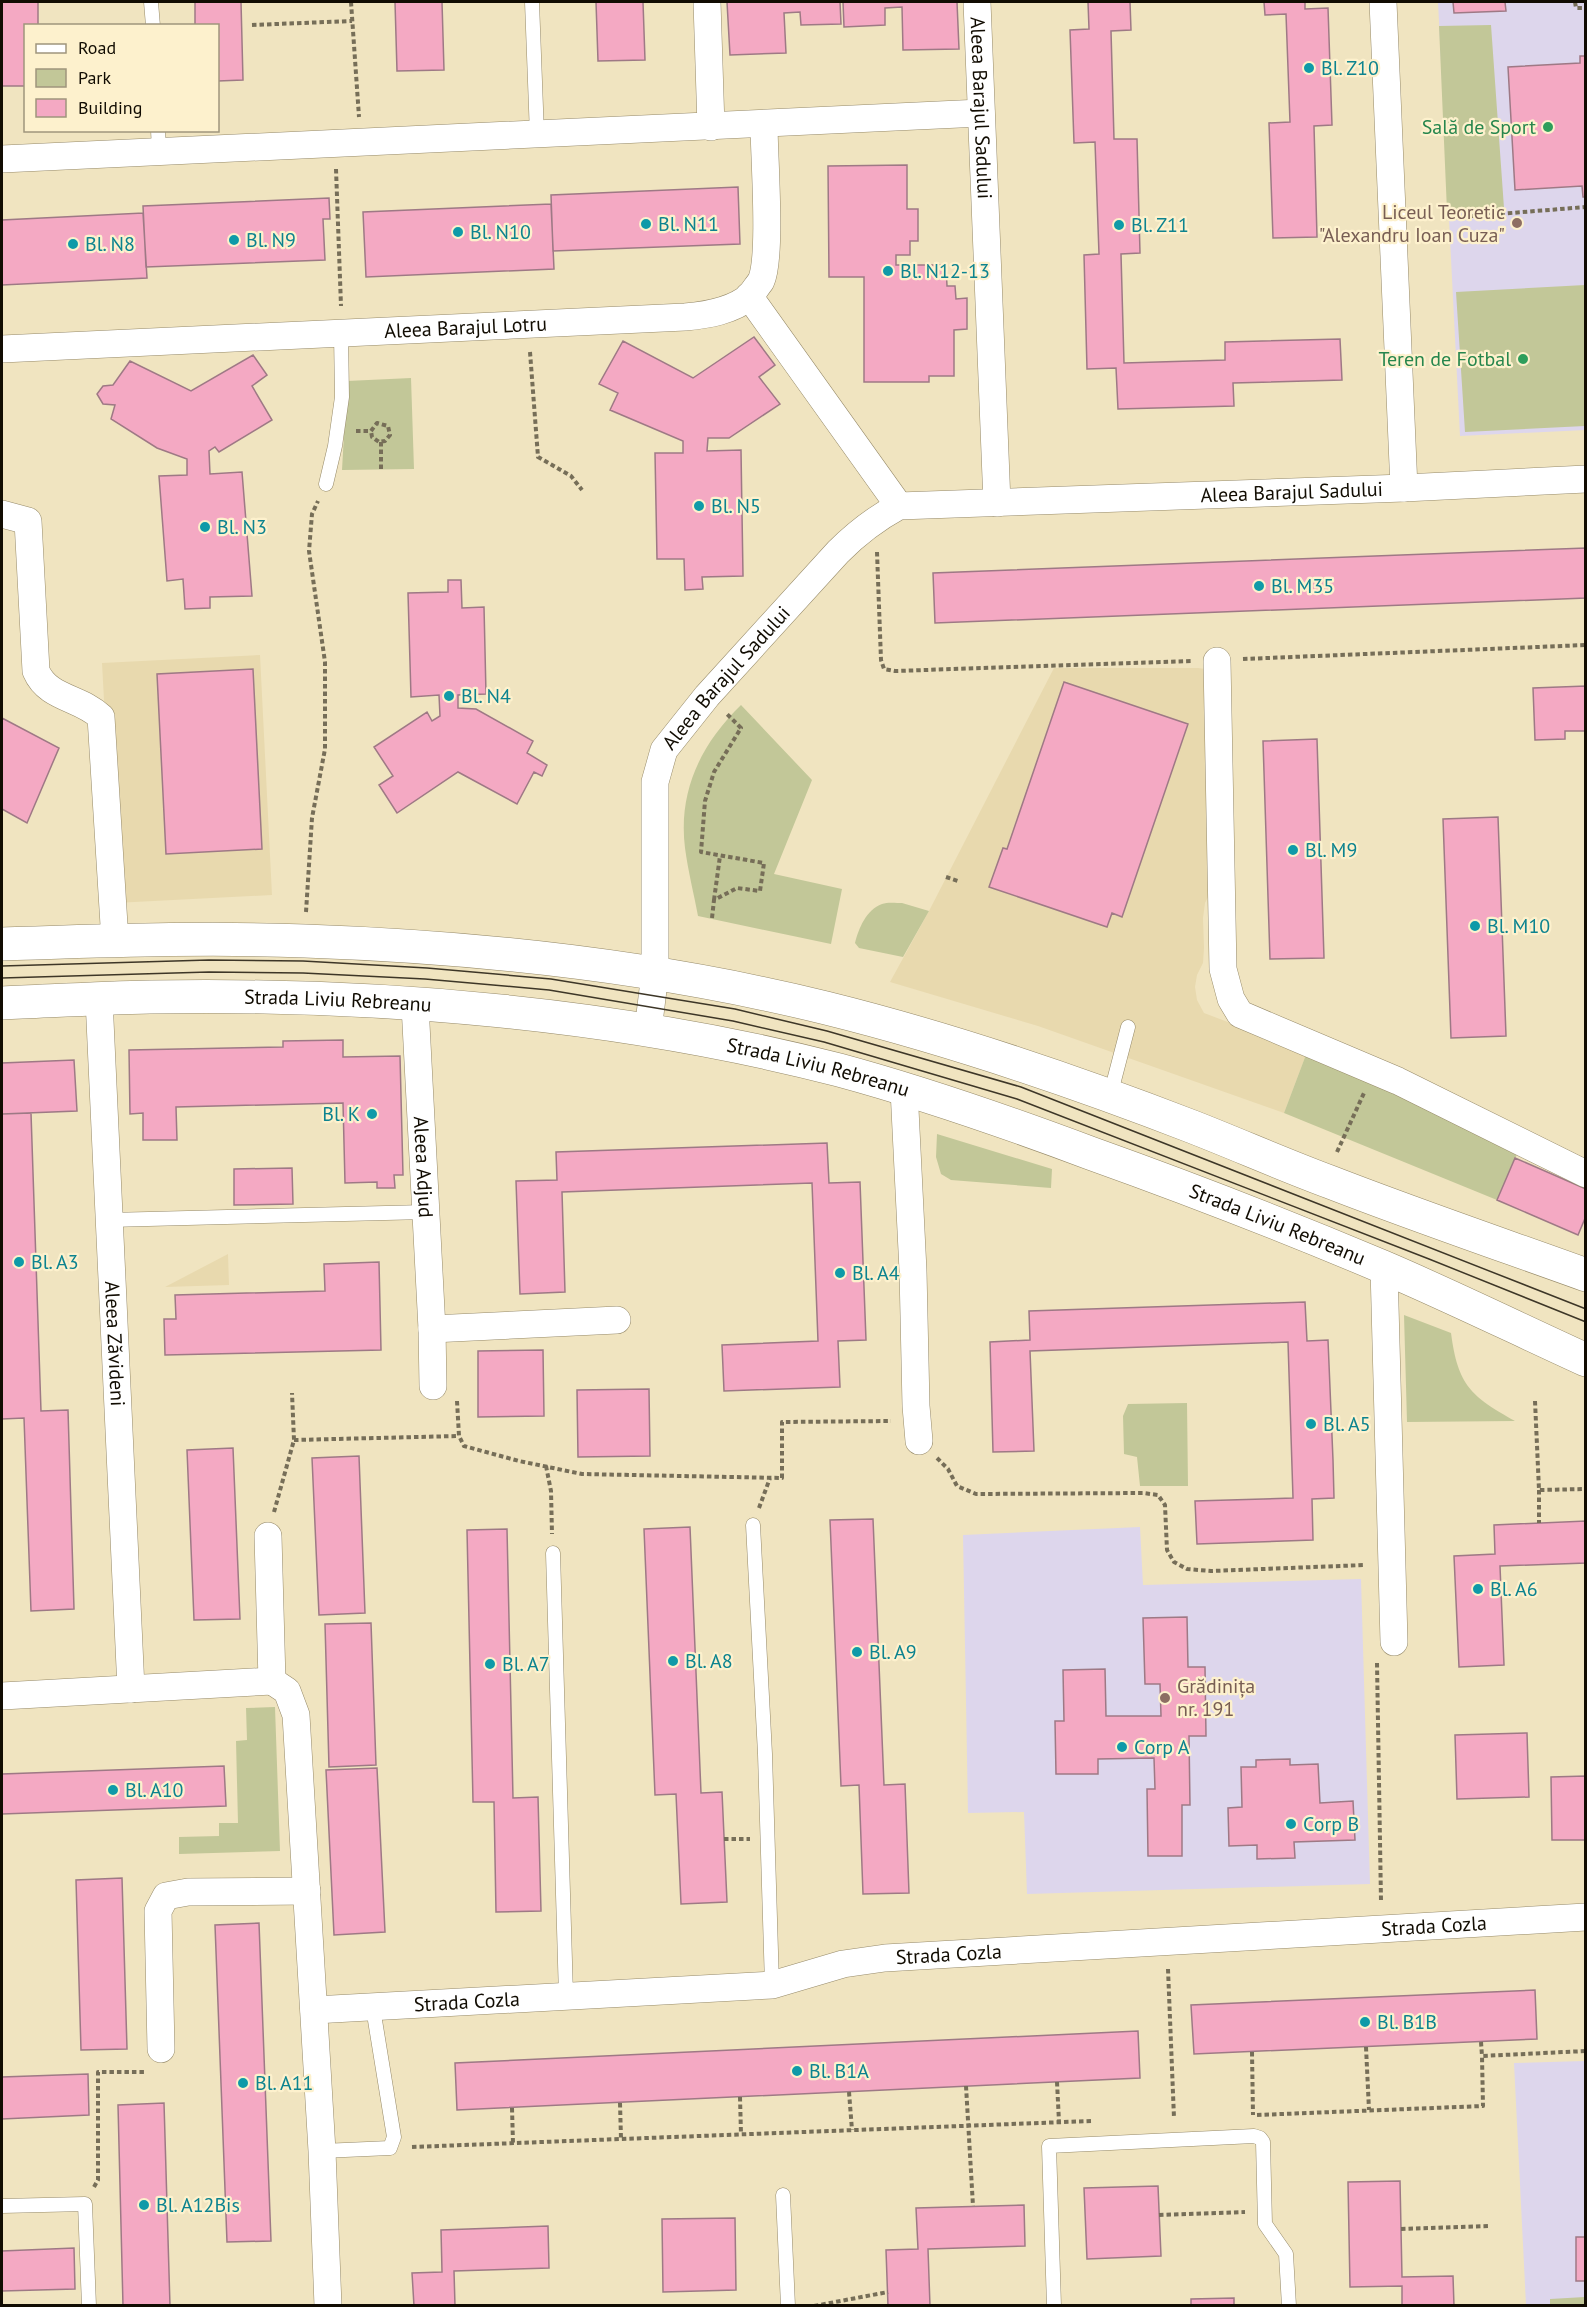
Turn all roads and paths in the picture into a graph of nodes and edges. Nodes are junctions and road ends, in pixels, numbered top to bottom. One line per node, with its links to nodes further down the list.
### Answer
1 (151, 2): 10 (lane)
2 (351, 2): 9 (path)
3 (532, 2): 15 (lane)
4 (706, 2): 14 (street)
5 (977, 2): 12 (street, Aleea Barajul Sadului)
6 (1383, 2): 31 (street)
7 (1575, 2): 8 (path)
8 (1586, 8)
9 (352, 21): 11 (path); 17 (path)
10 (153, 24)
11 (252, 25)
12 (981, 113): 13 (street); 33 (street, Aleea Barajul Sadului)
13 (764, 124): 14 (street); 21 (street)
14 (711, 127): 15 (street)
15 (537, 135): 17 (street)
16 (159, 141): 17 (street); 18 (street)
17 (348, 144): 23 (path)
18 (2, 159)
19 (1586, 207): 20 (path)
20 (1448, 218)
21 (749, 296): 22 (street, Aleea Barajul Lotru); 34 (street)
22 (528, 324): 23 (street, Aleea Barajul Lotru); 32 (path)
23 (341, 333): 24 (street, Aleea Barajul Lotru); 26 (lane)
24 (2, 349)
25 (371, 431): 26 (path); 27 (path); 27 (path)
26 (337, 432): 30 (lane)
27 (381, 442): 28 (path)
28 (381, 469)
29 (1586, 479): 31 (street, Aleea Barajul Sadului)
30 (326, 484): 45 (path)
31 (1404, 488): 33 (street, Aleea Barajul Sadului)
32 (582, 490)
33 (997, 503): 34 (street, Aleea Barajul Sadului)
34 (887, 512): 37 (path); 38 (street, Aleea Barajul Sadului)
35 (2, 514): 44 (street)
36 (1586, 645): 37 (path)
37 (1217, 661): 53 (street)
38 (707, 696): 39 (path); 47 (street, Aleea Barajul Sadului)
39 (720, 856): 42 (path); 42 (path)
40 (946, 877): 41 (path)
41 (958, 881)
42 (714, 900): 43 (path)
43 (712, 918)
44 (115, 941): 45 (street); 46 (street)
45 (304, 941): 47 (street)
46 (2, 944)
47 (655, 973): 52 (street, Aleea Barajul Sadului); 55 (street)
48 (99, 999): 49 (street, Strada Liviu Rebreanu); 50 (street, Strada Liviu Rebreanu); 59 (street, Aleea Zăvideni)
49 (2, 1003)
50 (415, 1005): 52 (street, Strada Liviu Rebreanu); 58 (street, Aleea Adjud)
51 (1128, 1027): 55 (lane)
52 (648, 1031): 54 (street, Strada Liviu Rebreanu)
53 (1374, 1071): 56 (street); 57 (path)
54 (904, 1089): 60 (street, Strada Liviu Rebreanu); 68 (street)
55 (1110, 1096): 57 (street)
56 (1586, 1174)
57 (1324, 1180): 61 (street)
58 (426, 1212): 59 (lane); 63 (street, Aleea Adjud)
59 (109, 1220): 83 (street, Aleea Zăvideni)
60 (1384, 1268): 64 (street, Strada Liviu Rebreanu); 80 (street)
61 (1586, 1275)
62 (617, 1320): 63 (street)
63 (432, 1329): 65 (street, Aleea Adjud)
64 (1586, 1360)
65 (433, 1386): 69 (path)
66 (292, 1393): 70 (path)
67 (1535, 1401): 75 (path)
68 (916, 1406): 71 (street); 73 (path)
69 (459, 1436): 70 (path); 72 (path)
70 (294, 1440): 78 (path)
71 (919, 1441): 80 (path)
72 (546, 1466): 73 (path); 79 (path)
73 (770, 1478): 77 (path)
74 (1586, 1489): 75 (path)
75 (1539, 1490): 76 (path)
76 (1539, 1523)
77 (753, 1525): 89 (lane)
78 (267, 1536): 82 (street)
79 (553, 1553): 90 (lane)
80 (1392, 1563): 81 (street)
81 (1394, 1642): 87 (path)
82 (272, 1681): 83 (street); 85 (street)
83 (131, 1689): 84 (street)
84 (2, 1696)
85 (308, 1891): 92 (street); 95 (street)
86 (1586, 1917): 87 (street, Strada Cozla)
87 (1382, 1930): 88 (street, Strada Cozla)
88 (1167, 1942): 89 (street, Strada Cozla); 110 (path)
89 (772, 1985): 90 (street, Strada Cozla)
90 (566, 1996): 91 (street, Strada Cozla)
91 (373, 2008): 92 (street, Strada Cozla); 118 (lane)
92 (314, 2010): 119 (street)
93 (1481, 2042): 98 (path)
94 (1366, 2047): 105 (path)
95 (161, 2049): 121 (path)
96 (1586, 2051): 98 (path)
97 (1251, 2052): 107 (path)
98 (1482, 2056): 105 (path)
99 (1058, 2082): 112 (path)
100 (966, 2086): 113 (path)
101 (849, 2092): 114 (path)
102 (741, 2097): 115 (path)
103 (620, 2103): 116 (path)
104 (512, 2108): 117 (path)
105 (1369, 2110): 107 (path)
106 (1242, 2115): 107 (path)
107 (1253, 2115)
108 (1185, 2117): 110 (path)
109 (1163, 2118): 110 (path)
110 (1174, 2118)
111 (1094, 2121): 112 (path)
112 (1059, 2122): 113 (path)
113 (968, 2126): 114 (path); 123 (path)
114 (852, 2130): 115 (path)
115 (741, 2134): 116 (path)
116 (621, 2139): 117 (path)
117 (513, 2143): 118 (path)
118 (390, 2148): 119 (lane)
119 (322, 2151): 130 (street)
120 (783, 2195): 131 (lane)
121 (85, 2204): 122 (lane); 129 (lane)
122 (2, 2206)
123 (973, 2206)
124 (1265, 2212): 125 (path); 133 (lane); 134 (lane)
125 (1159, 2215)
126 (1488, 2226): 127 (path)
127 (1401, 2229)
128 (888, 2292): 132 (path)
129 (89, 2306)
130 (328, 2306)
131 (788, 2306)
132 (814, 2306)
133 (1054, 2306)
134 (1289, 2306)

